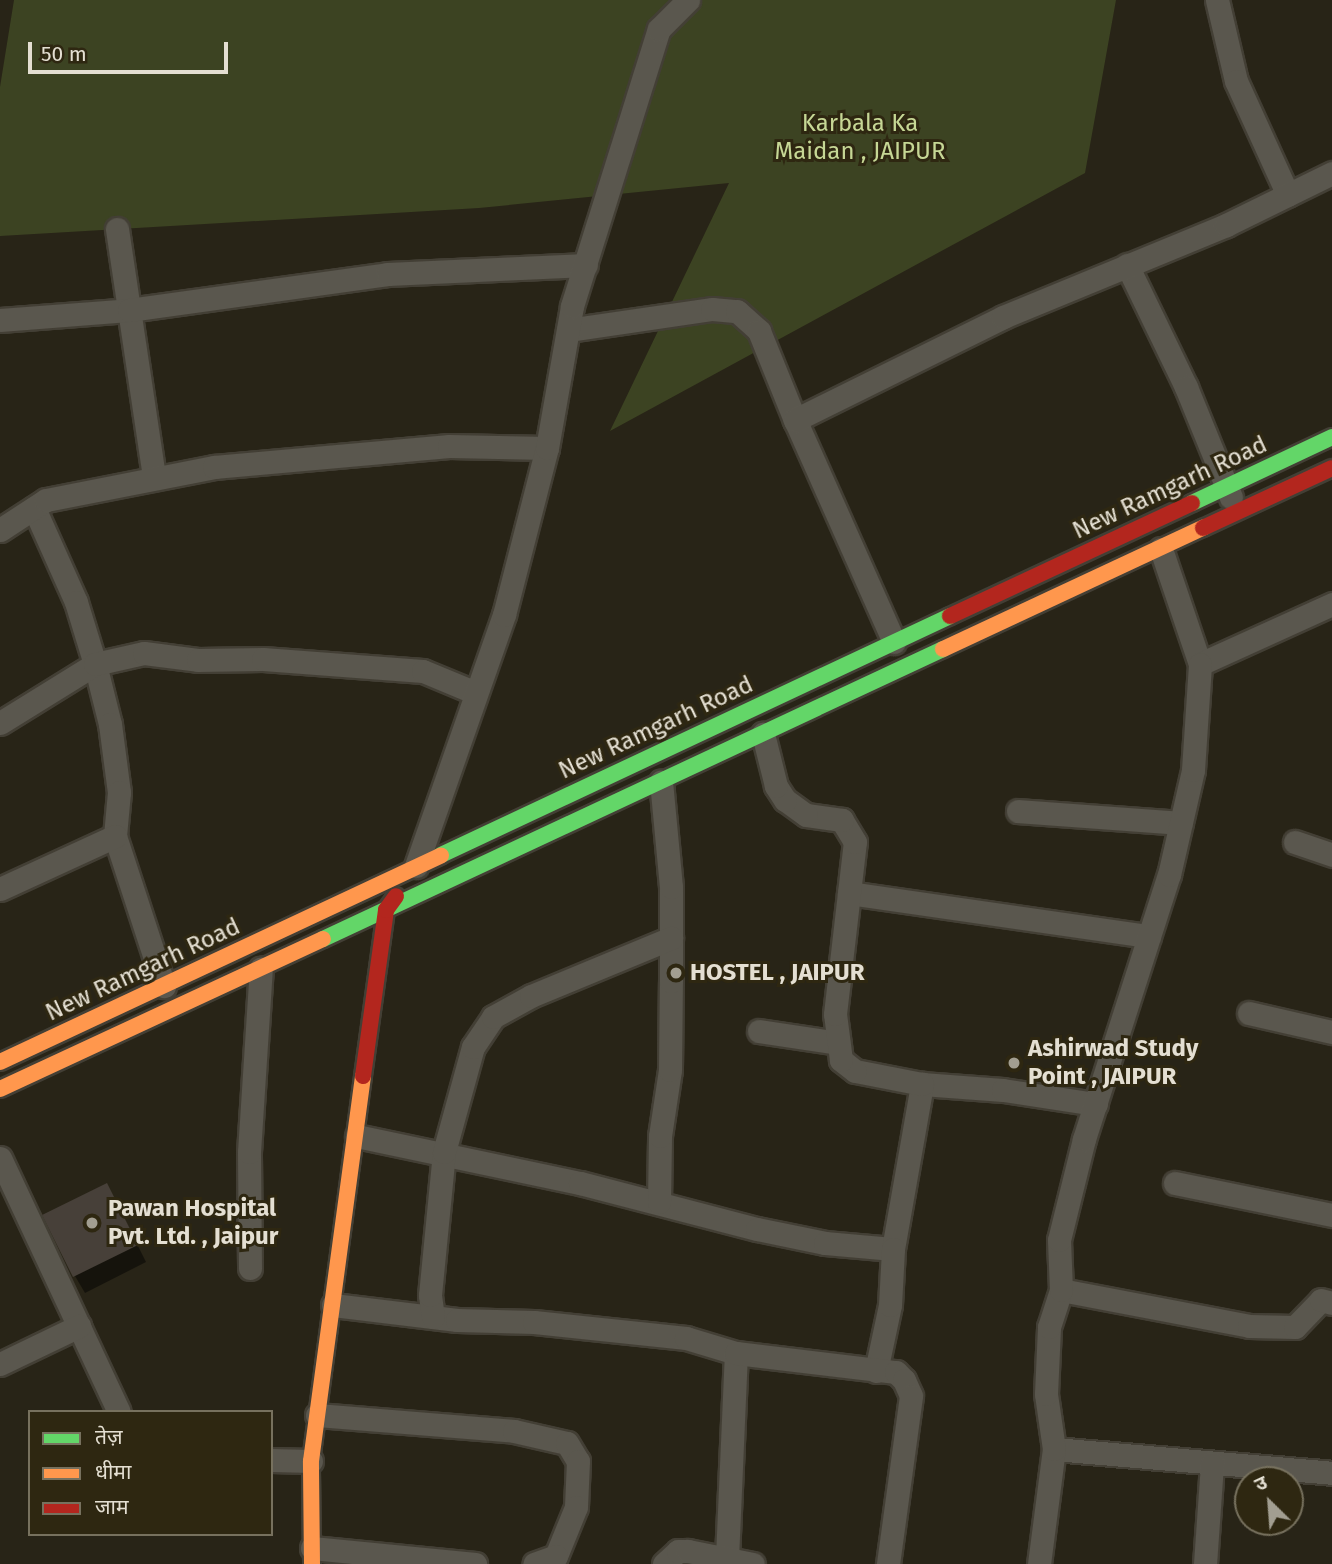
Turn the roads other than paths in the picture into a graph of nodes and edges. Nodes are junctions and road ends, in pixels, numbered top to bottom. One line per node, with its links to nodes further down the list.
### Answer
1 (688, 0): 6 (street)
2 (1217, 0): 4 (street)
3 (1332, 173): 4 (street)
4 (1288, 195): 7 (street)
5 (117, 229): 8 (street)
6 (586, 265): 8 (street); 10 (street)
7 (1127, 265): 11 (street); 16 (street)
8 (129, 310): 9 (street); 15 (street)
9 (0, 320)
10 (568, 330): 11 (street); 13 (street)
11 (795, 420): 22 (street)
12 (1332, 437): 16 (street, New Ramgarh Road)
13 (547, 448): 15 (street); 25 (street)
14 (1332, 468): 18 (street, New Ramgarh Road)
15 (154, 476): 17 (street)
16 (1227, 486): 18 (street); 22 (street, New Ramgarh Road)
17 (34, 508): 19 (street); 23 (street)
18 (1237, 513): 20 (street, New Ramgarh Road)
19 (0, 530)
20 (1161, 549): 24 (street); 27 (street, New Ramgarh Road)
21 (1332, 604): 24 (street)
22 (894, 642): 34 (street, New Ramgarh Road)
23 (95, 664): 25 (street); 26 (street); 31 (street)
24 (1200, 664): 30 (street)
25 (476, 693): 34 (street)
26 (0, 723)
27 (763, 734): 28 (street, New Ramgarh Road); 36 (street)
28 (661, 781): 37 (street, New Ramgarh Road); 39 (street)
29 (1018, 811): 30 (street)
30 (1181, 823): 38 (street)
31 (115, 836): 35 (street); 41 (street)
32 (1295, 842): 33 (street)
33 (1332, 855)
34 (416, 866): 37 (street); 41 (street, New Ramgarh Road)
35 (0, 889)
36 (849, 893): 38 (street); 45 (street)
37 (386, 910): 40 (street, New Ramgarh Road); 50 (street)
38 (1149, 936): 49 (street)
39 (671, 937): 51 (street); 54 (street)
40 (261, 968): 48 (street, New Ramgarh Road); 57 (street)
41 (164, 986): 46 (street, New Ramgarh Road)
42 (1249, 1013): 44 (street)
43 (759, 1031): 45 (street)
44 (1332, 1032)
45 (838, 1043): 47 (street)
46 (0, 1062)
47 (922, 1084): 49 (street); 56 (street)
48 (0, 1089)
49 (1096, 1104): 58 (street)
50 (357, 1136): 51 (street); 60 (street)
51 (444, 1152): 54 (street); 61 (street)
52 (0, 1158): 62 (street)
53 (1175, 1183): 55 (street)
54 (659, 1202): 56 (street)
55 (1332, 1215)
56 (894, 1249): 65 (street)
57 (250, 1268)
58 (1061, 1290): 59 (street); 68 (street)
59 (1332, 1303)
60 (333, 1305): 61 (street); 67 (street)
61 (433, 1317): 63 (street)
62 (79, 1326): 64 (street); 66 (street)
63 (737, 1353): 65 (street); 74 (street)
64 (0, 1364)
65 (876, 1371): 79 (street)
66 (118, 1410)
67 (317, 1415): 70 (street); 76 (street)
68 (1054, 1448): 71 (street); 80 (street)
69 (273, 1460): 70 (street)
70 (311, 1461): 73 (street)
71 (1212, 1463): 72 (street); 81 (street)
72 (1332, 1473)
73 (312, 1556): 75 (street)
74 (727, 1558): 77 (street); 78 (street)
75 (475, 1564)
76 (534, 1564)
77 (664, 1564)
78 (753, 1564)
79 (888, 1564)
80 (1039, 1564)
81 (1205, 1564)

